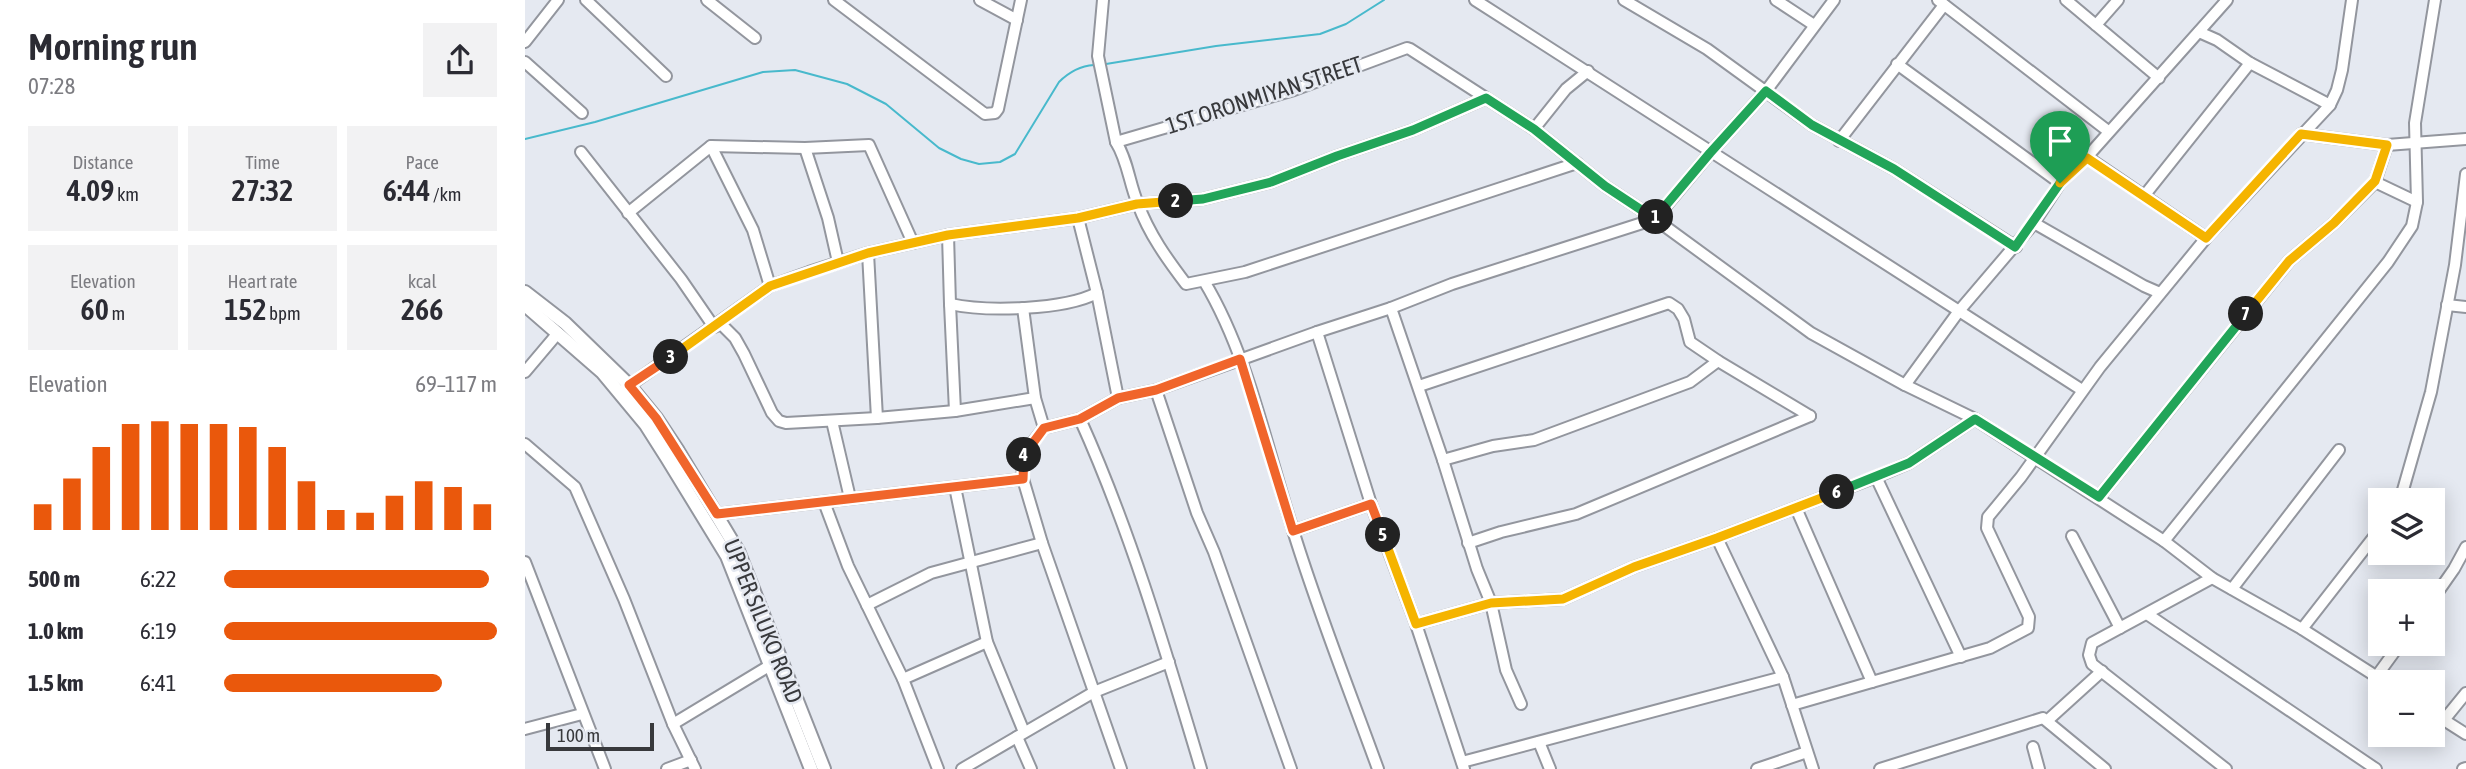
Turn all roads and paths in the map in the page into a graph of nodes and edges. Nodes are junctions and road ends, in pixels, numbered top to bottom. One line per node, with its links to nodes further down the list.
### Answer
1 (558, 0): 25 (street)
2 (586, 0): 30 (street)
3 (707, 0): 24 (street)
4 (834, 0): 20 (street)
5 (980, 0): 20 (street)
6 (1021, 0): 20 (street)
7 (1103, 0): 41 (street)
8 (1475, 0): 29 (street)
9 (1624, 0): 19 (street)
10 (1654, 0): 19 (street)
11 (1776, 0): 21 (street)
12 (1834, 0): 21 (street)
13 (2066, 0): 22 (street)
14 (2118, 0): 22 (street)
15 (2227, 0): 23 (street)
16 (2352, 0): 34 (street)
17 (2435, 0): 42 (street)
18 (1941, 2): 28 (street); 37 (street)
19 (1646, 12): 32 (street)
20 (1017, 20)
21 (1814, 25): 32 (street)
22 (2097, 25): 31 (street)
23 (2199, 32): 27 (street); 31 (street)
24 (755, 38)
25 (525, 42)
26 (525, 62): 35 (street)
27 (2250, 62): 34 (street); 53 (street)
28 (1897, 64): 40 (street); 52 (street)
29 (1588, 71): 36 (street); 47 (street)
30 (666, 76)
31 (2159, 78): 37 (street)
32 (1766, 91): 40 (street); 47 (street)
33 (1486, 98): 36 (street); 41 (street, 1ST ORONMIYAN STREET); 55 (street)
34 (2330, 105): 38 (street)
35 (582, 113)
36 (1534, 129): 49 (street)
37 (2108, 131): 48 (street)
38 (2301, 134): 43 (street); 62 (street)
39 (2466, 139): 42 (street)
40 (1839, 141): 64 (street)
41 (1116, 142): 55 (street)
42 (2414, 142): 43 (street); 54 (street)
43 (2387, 145): 51 (street)
44 (711, 146): 45 (street); 56 (street); 68 (street)
45 (805, 148): 63 (street); 66 (street)
46 (581, 152): 56 (street)
47 (1710, 153): 59 (street); 78 (street)
48 (2087, 158): 52 (street); 53 (street)
49 (1577, 163): 59 (street); 67 (street)
50 (2466, 174): 57 (street)
51 (2375, 181): 54 (street); 106 (street)
52 (2060, 183): 60 (street)
53 (2144, 196): 62 (street)
54 (2417, 202): 115 (street)
55 (1137, 204): 58 (street); 67 (street)
56 (628, 213): 79 (street)
57 (2463, 215): 74 (street)
58 (1078, 218): 61 (street); 70 (street)
59 (1655, 219): 77 (street); 85 (street)
60 (2034, 223): 64 (street); 71 (street)
61 (948, 235): 63 (street); 72 (street)
62 (2206, 238): 71 (street)
63 (913, 243): 65 (street)
64 (2015, 247): 78 (street)
65 (868, 253): 66 (street); 93 (street)
66 (838, 262): 68 (street)
67 (1204, 281): 82 (street)
68 (770, 286): 79 (street)
69 (525, 292): 87 (main road, UPPER SILUKO ROAD)
70 (1097, 293): 76 (street); 91 (street)
71 (2160, 293): 89 (street)
72 (950, 304): 76 (street); 92 (street)
73 (525, 305): 80 (main road, UPPER SILUKO ROAD)
74 (2447, 305): 75 (street); 105 (street)
75 (2466, 307)
76 (1023, 308): 90 (street)
77 (1391, 309): 81 (street); 86 (street)
78 (1959, 311): 85 (street); 89 (street)
79 (714, 327): 87 (street); 96 (street)
80 (558, 332): 84 (street); 87 (main road, UPPER SILUKO ROAD)
81 (1317, 332): 82 (street); 109 (street)
82 (1240, 359): 88 (street); 112 (street)
83 (1718, 362): 86 (street); 101 (street); 117 (street)
84 (525, 372)
85 (1905, 385): 95 (street)
86 (1419, 386): 101 (street)
87 (624, 389): 111 (main road, UPPER SILUKO ROAD); 134 (main road, UPPER SILUKO ROAD)
88 (1156, 390): 91 (street); 166 (street)
89 (2082, 390): 100 (street)
90 (1035, 398): 92 (street); 97 (street)
91 (1118, 398): 94 (street)
92 (955, 411): 93 (street)
93 (877, 418): 96 (street)
94 (1080, 419): 97 (street); 133 (street)
95 (1975, 419): 100 (street); 102 (street)
96 (832, 421): 107 (street)
97 (1044, 428): 103 (street)
98 (525, 443): 148 (street)
99 (2339, 450): 124 (street)
100 (2034, 457): 106 (street); 132 (street)
101 (1443, 460): 117 (street)
102 (1876, 477): 110 (street); 132 (street)
103 (1023, 479): 104 (street); 116 (street)
104 (955, 487): 107 (street); 121 (street)
105 (2404, 488)
106 (2099, 497): 115 (street)
107 (850, 498): 108 (street)
108 (824, 502): 111 (street); 126 (street)
109 (1371, 504): 112 (street); 128 (street)
110 (1796, 508): 114 (street); 139 (street)
111 (717, 514): 160 (main road, UPPER SILUKO ROAD)
112 (1293, 531): 167 (street)
113 (2072, 536): 129 (street)
114 (1717, 538): 125 (street); 137 (street)
115 (2164, 541): 122 (street)
116 (1042, 543): 121 (street); 140 (street)
117 (1468, 543): 125 (street)
118 (2368, 544): 130 (street)
119 (2466, 547): 123 (street)
120 (525, 562): 144 (street)
121 (970, 562): 126 (street); 131 (street)
122 (2212, 578): 124 (street); 127 (street)
123 (2445, 582)
124 (2232, 589): 130 (street)
125 (1491, 603): 128 (street); 142 (street)
126 (867, 605): 138 (street)
127 (2147, 614): 129 (street); 175 (street)
128 (1416, 624): 156 (street)
129 (2120, 628): 135 (street)
130 (2302, 629): 136 (street)
131 (987, 642): 138 (street); 151 (street)
132 (1961, 657): 139 (street)
133 (1169, 662): 140 (street); 165 (street)
134 (769, 666): 148 (street); 159 (main road, UPPER SILUKO ROAD)
135 (2102, 671): 146 (street); 174 (street)
136 (2368, 672)
137 (1783, 677): 143 (street); 152 (street)
138 (903, 679): 161 (street)
139 (1873, 682): 143 (street)
140 (1094, 692): 151 (street); 164 (street)
141 (2466, 693): 145 (street)
142 (1521, 704)
143 (1792, 705): 154 (street)
144 (582, 714): 149 (street); 157 (street)
145 (2445, 719)
146 (2048, 720): 171 (street); 173 (street)
147 (2445, 721): 150 (street)
148 (673, 724): 155 (street)
149 (525, 729)
150 (2466, 734)
151 (1021, 735): 162 (street); 163 (street)
152 (1539, 742): 156 (street); 168 (street)
153 (2033, 747): 172 (street)
154 (1808, 752): 169 (street); 170 (street)
155 (693, 764): 158 (street)
156 (1463, 766)
157 (605, 769)
158 (667, 769)
159 (811, 769)
160 (824, 769)
161 (937, 769)
162 (962, 769)
163 (1031, 769)
164 (1121, 769)
165 (1201, 769)
166 (1291, 769)
167 (1378, 769)
168 (1550, 769)
169 (1757, 769)
170 (1813, 769)
171 (1880, 769)
172 (2039, 769)
173 (2105, 769)
174 (2226, 769)
175 (2376, 769)

